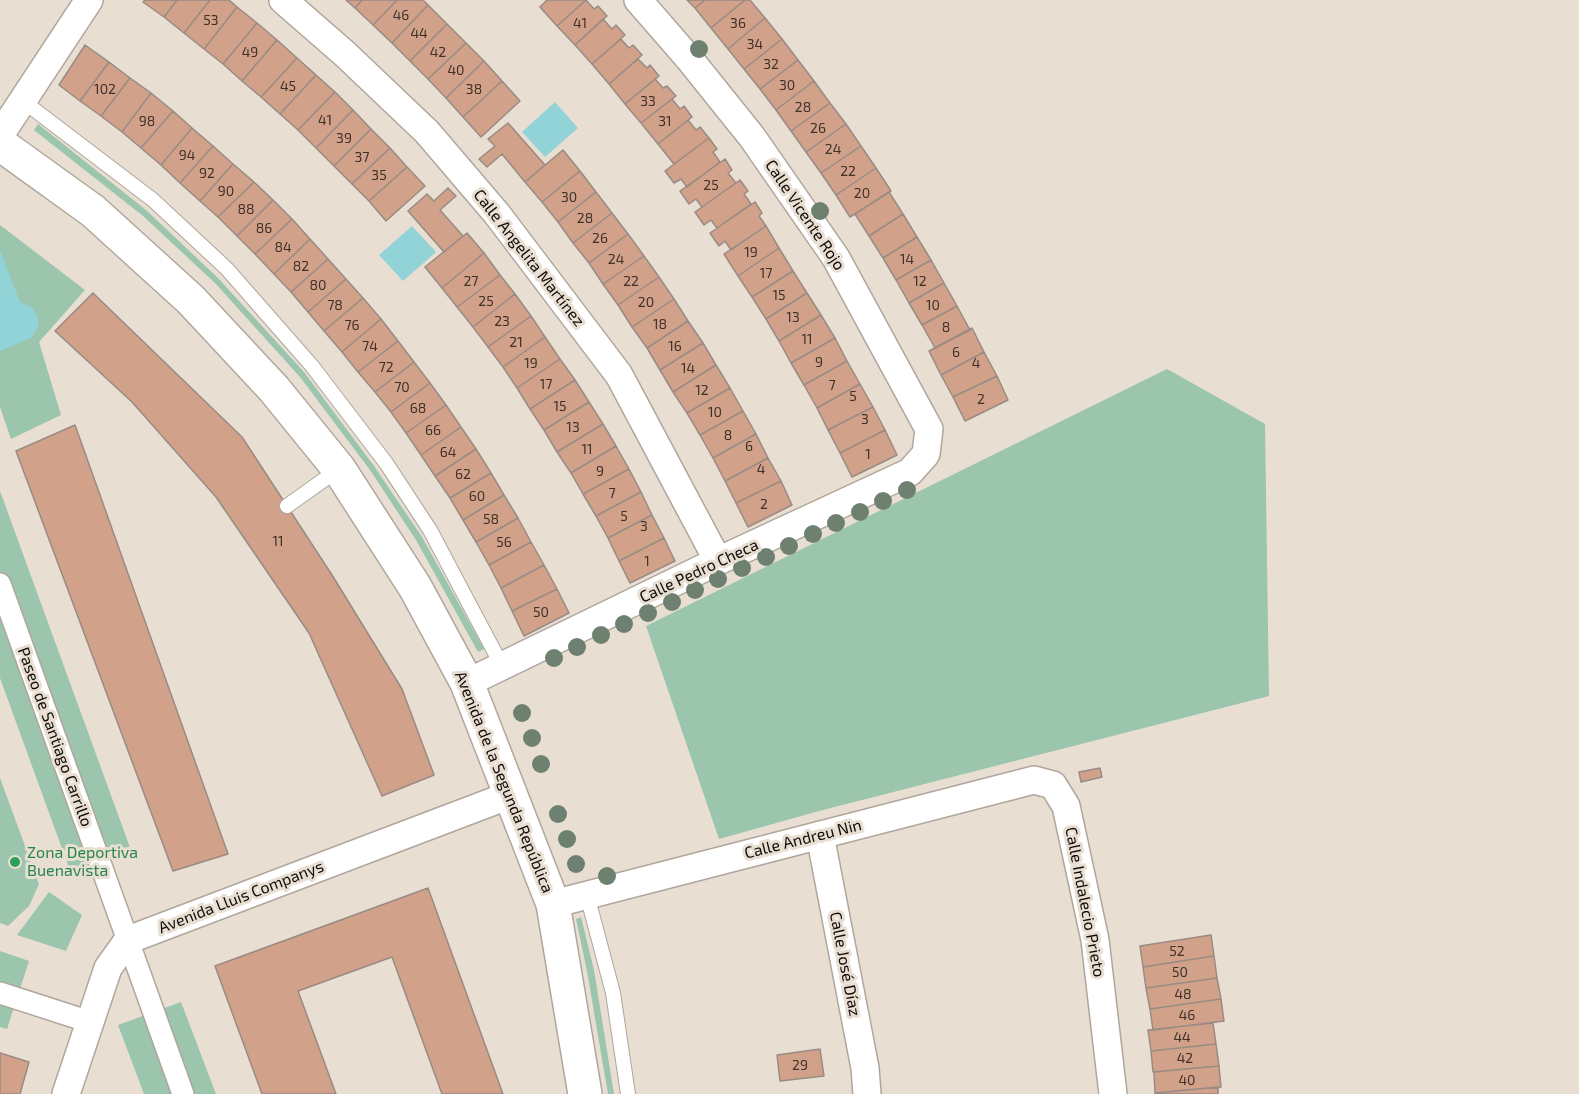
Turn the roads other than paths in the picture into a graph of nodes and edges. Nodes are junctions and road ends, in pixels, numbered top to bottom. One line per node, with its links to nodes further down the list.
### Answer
1 (89, 0): 4 (street)
2 (283, 0): 10 (street, Calle Angelita Martínez)
3 (638, 0): 7 (street, Calle Vicente Rojo)
4 (23, 101): 5 (street); 12 (lane)
5 (0, 135)
6 (0, 144): 8 (street, Avenida de la Segunda República)
7 (926, 454): 10 (street, Calle Pedro Checa)
8 (339, 468): 9 (lane); 13 (street, Avenida de la Segunda República)
9 (287, 506)
10 (718, 561): 12 (street, Calle Pedro Checa)
11 (0, 584): 19 (street, Paseo de Santiago Carrillo)
12 (502, 666): 13 (street, Calle Pedro Checa)
13 (467, 683): 15 (street, Avenida de la Segunda República)
14 (1053, 785): 16 (street, Calle Andreu Nin); 27 (street, Calle Indalecio Prieto)
15 (510, 795): 18 (street, Avenida de la Segunda República); 19 (street, Avenida Lluis Companys)
16 (820, 835): 17 (street, Calle Andreu Nin); 26 (street, Calle José Díaz)
17 (587, 895): 18 (street, Calle Andreu Nin); 25 (lane)
18 (553, 903): 24 (street, Avenida de la Segunda República)
19 (128, 940): 21 (street); 23 (street, Paseo de Santiago Carrillo)
20 (0, 993): 21 (street)
21 (90, 1022): 22 (street)
22 (66, 1094)
23 (183, 1094)
24 (585, 1094)
25 (628, 1094)
26 (867, 1094)
27 (1113, 1094)

